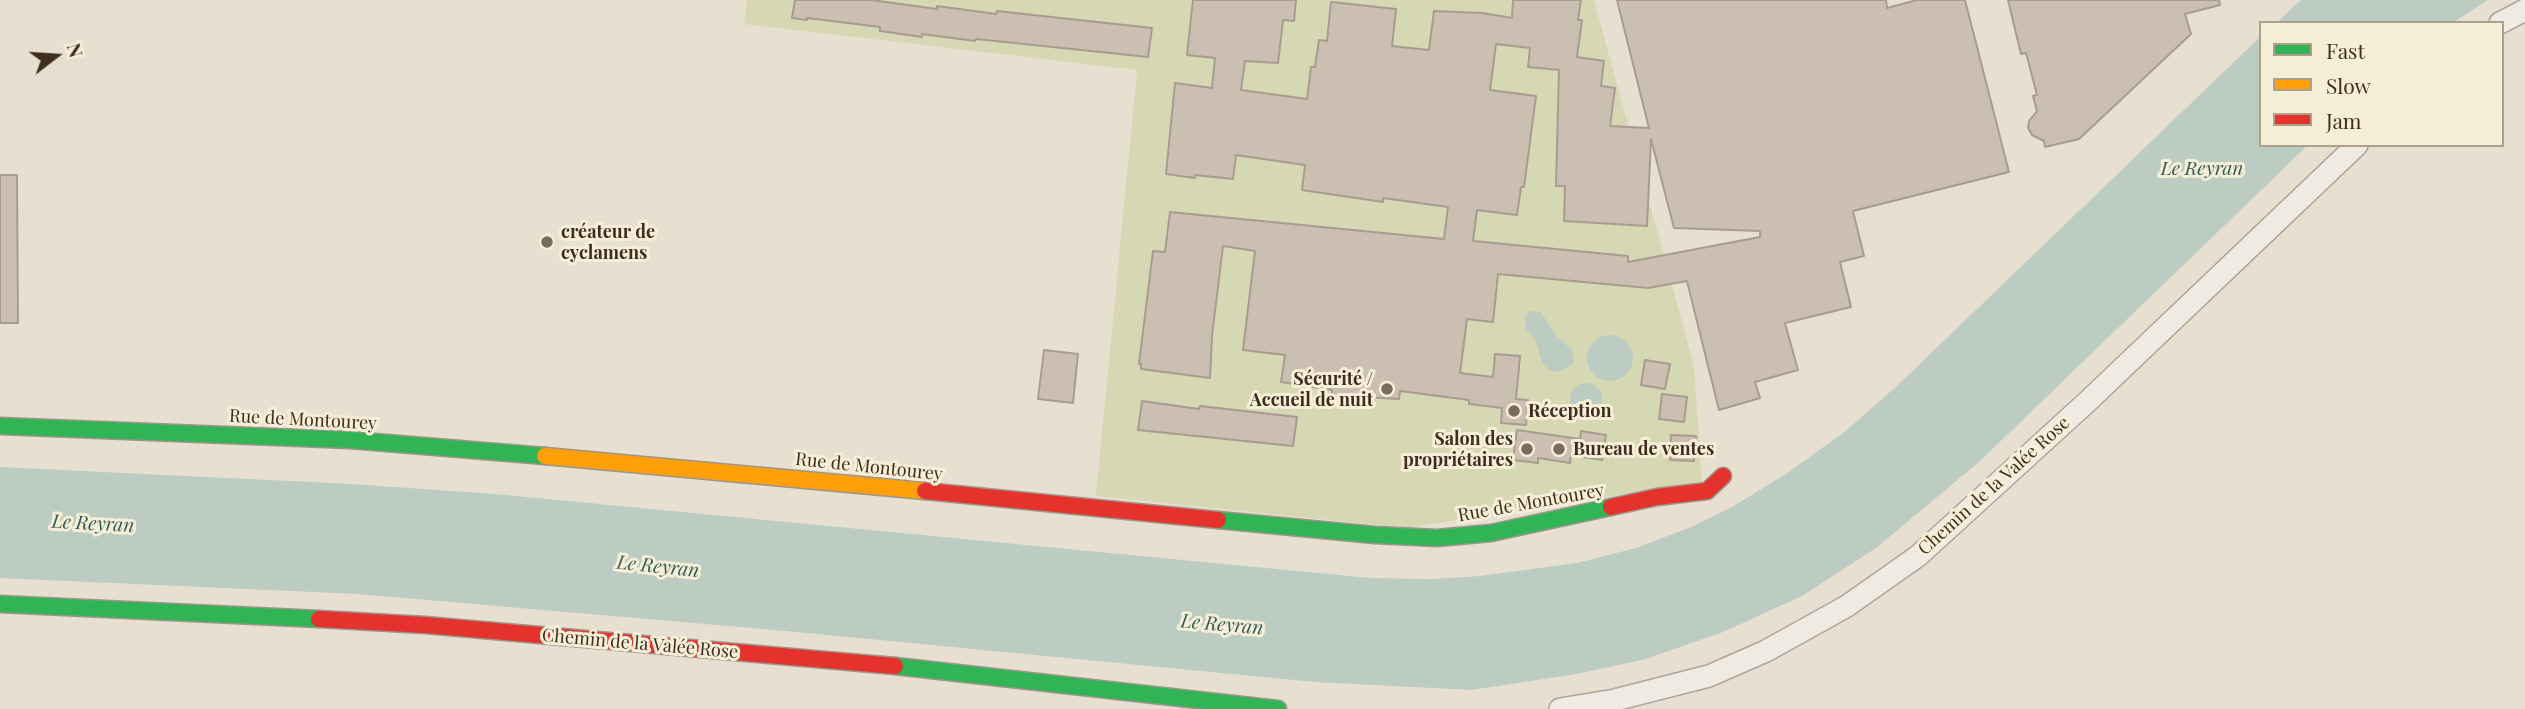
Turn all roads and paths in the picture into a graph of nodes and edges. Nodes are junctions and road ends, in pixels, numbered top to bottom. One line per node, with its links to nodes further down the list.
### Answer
1 (2525, 10): 2 (street)
2 (2504, 21)
3 (2355, 147): 8 (street, Chemin de la Valée Rose)
4 (0, 426): 5 (street, Rue de Montourey)
5 (1723, 476)
6 (0, 604): 7 (street, Chemin de la Valée Rose)
7 (1278, 709)
8 (1560, 709)

